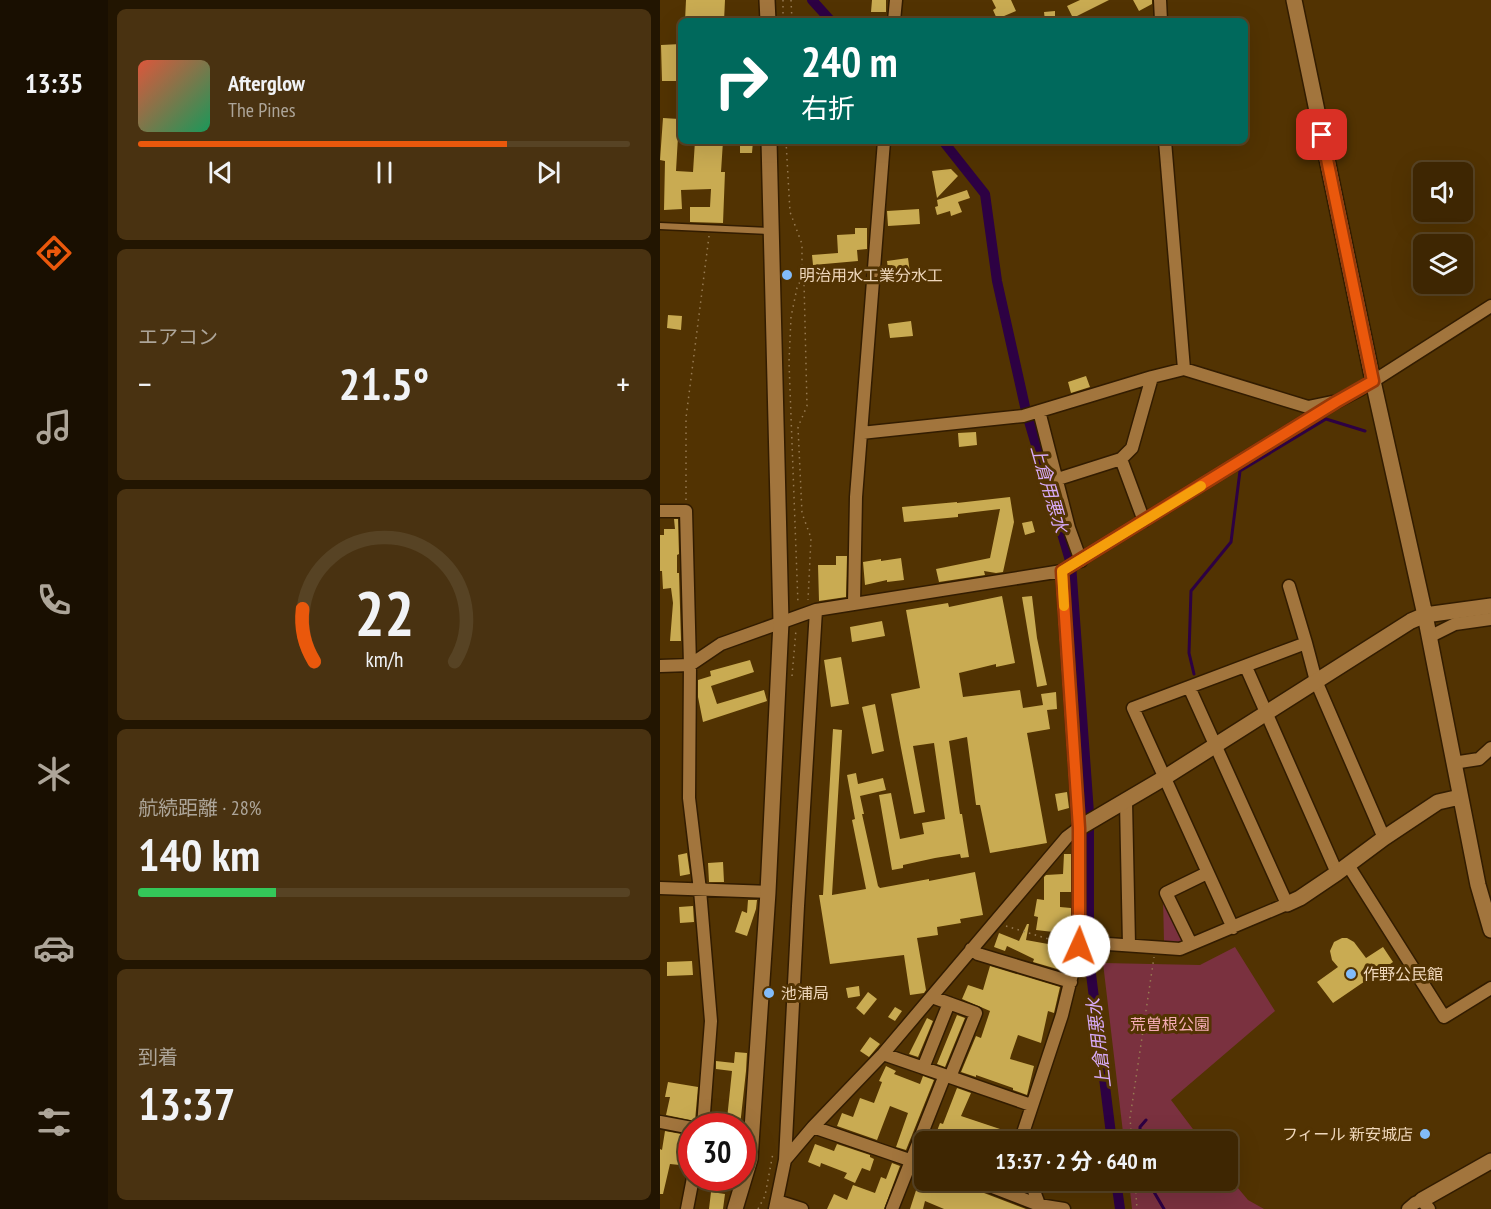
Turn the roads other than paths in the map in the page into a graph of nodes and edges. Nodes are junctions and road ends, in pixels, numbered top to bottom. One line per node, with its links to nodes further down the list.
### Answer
1 (768, 0): 5 (street)
2 (896, 0): 6 (street)
3 (1160, 0): 7 (street)
4 (1294, 0): 16 (street)
5 (768, 18)
6 (894, 18)
7 (1161, 18)
8 (769, 144): 12 (street)
9 (884, 144): 19 (street)
10 (1165, 144): 14 (street)
11 (660, 226): 12 (lane)
12 (770, 231): 32 (street)
13 (1491, 306): 16 (street)
14 (1184, 369): 15 (street); 17 (street)
15 (1152, 377): 18 (street); 20 (street)
16 (1373, 381): 17 (street); 30 (street)
17 (1336, 402): 23 (street)
18 (1032, 414): 19 (street); 21 (street)
19 (861, 433): 27 (street)
20 (1121, 459): 21 (street); 23 (street)
21 (1058, 478): 24 (street)
22 (660, 511): 35 (street)
23 (1144, 521): 24 (street)
24 (1078, 563): 25 (street)
25 (1062, 571): 27 (street); 47 (street)
26 (1288, 586): 34 (street)
27 (854, 603): 29 (street)
28 (1491, 606): 30 (street)
29 (812, 612): 32 (street); 75 (street)
30 (1425, 615): 33 (street); 38 (street)
31 (1491, 620): 33 (street)
32 (781, 622): 35 (street); 53 (street)
33 (1429, 637): 43 (street)
34 (1306, 643): 37 (street); 38 (street)
35 (690, 665): 36 (street); 52 (street)
36 (660, 666)
37 (1246, 667): 39 (street); 40 (street)
38 (1316, 681): 40 (street); 48 (street)
39 (1189, 687): 41 (street); 44 (street)
40 (1267, 714): 41 (street); 49 (street)
41 (1214, 746): 44 (street); 54 (street)
42 (1491, 748): 43 (street)
43 (1453, 763): 45 (street)
44 (1164, 778): 46 (street); 50 (street)
45 (1460, 797): 48 (street); 56 (street)
46 (1126, 802): 47 (street); 59 (street)
47 (1086, 825): 57 (street); 60 (street)
48 (1384, 838): 49 (street)
49 (1343, 869): 54 (street); 62 (street)
50 (1208, 873): 55 (street); 58 (street)
51 (660, 888): 52 (street)
52 (700, 890): 53 (street); 69 (street)
53 (768, 892): 86 (street)
54 (1287, 904): 55 (street)
55 (1233, 928): 58 (street)
56 (1491, 930)
57 (1079, 944): 59 (street); 61 (street)
58 (1191, 944): 59 (street)
59 (1129, 945)
60 (971, 949): 61 (street); 63 (street)
61 (1071, 982): 68 (street)
62 (1491, 988)
63 (932, 997): 64 (street); 65 (street)
64 (949, 1003): 66 (street); 67 (street)
65 (883, 1054): 66 (street); 72 (street)
66 (923, 1068): 67 (street)
67 (947, 1076): 68 (street); 73 (street)
68 (1031, 1105): 74 (street)
69 (704, 1113)
70 (660, 1122): 71 (street)
71 (678, 1125)
72 (813, 1127): 75 (street); 77 (street)
73 (929, 1131)
74 (1023, 1131)
75 (785, 1160): 83 (street)
76 (1491, 1161): 82 (street)
77 (914, 1163)
78 (914, 1171): 88 (street)
79 (690, 1191): 85 (street)
80 (1000, 1191): 84 (street)
81 (1033, 1191): 84 (street)
82 (1425, 1204): 90 (street)
83 (776, 1205): 87 (street)
84 (1040, 1208): 89 (street)
85 (687, 1209)
86 (735, 1209)
87 (802, 1209)
88 (892, 1209)
89 (1064, 1209)
90 (1408, 1209)

